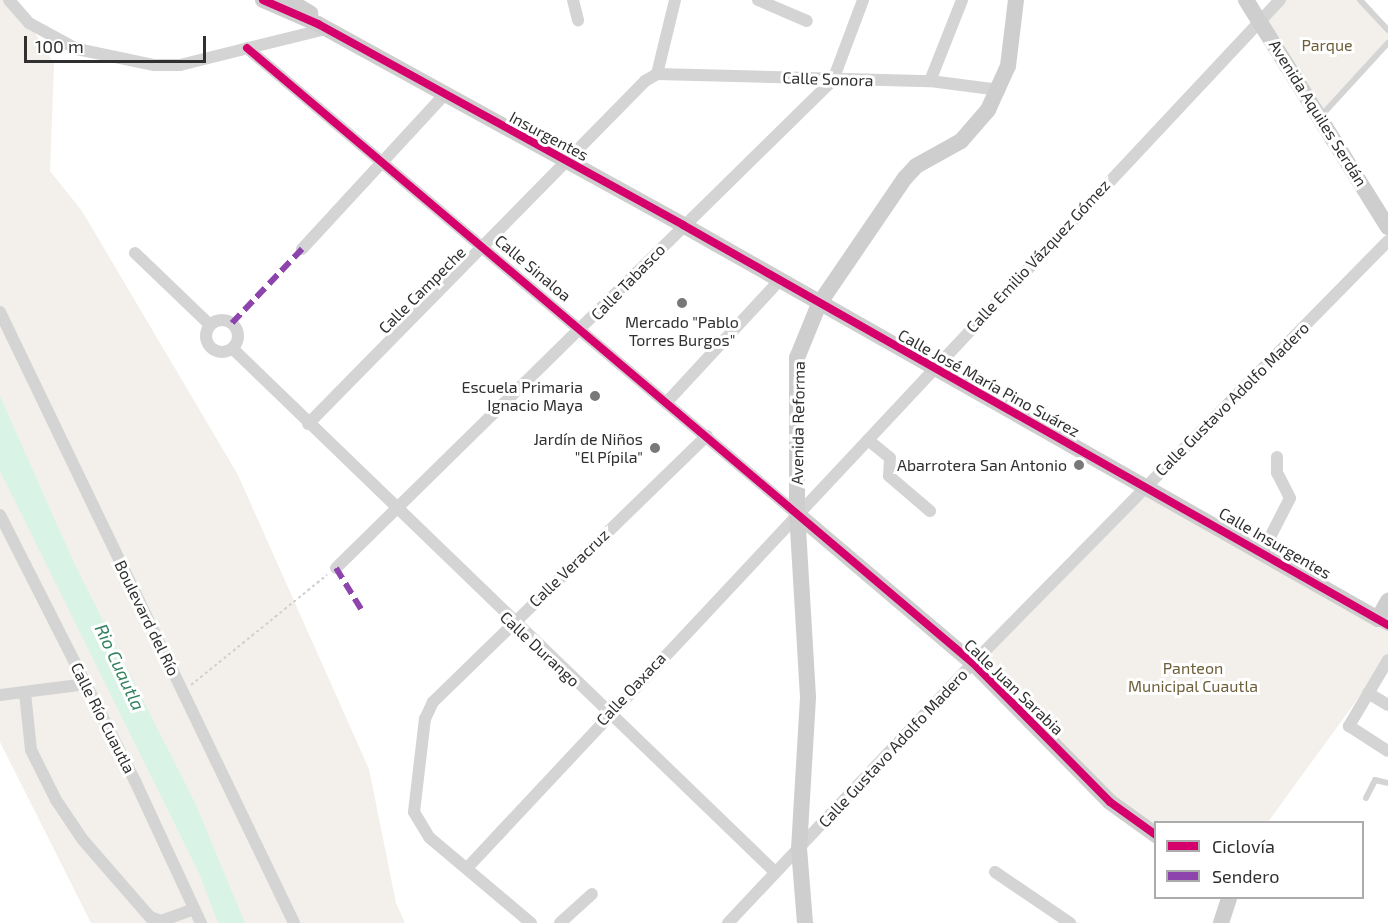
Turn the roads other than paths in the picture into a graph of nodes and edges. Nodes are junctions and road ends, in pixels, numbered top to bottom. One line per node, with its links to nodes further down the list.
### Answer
1 (9, 0): 18 (street)
2 (573, 0): 12 (street)
3 (675, 0): 19 (street)
4 (758, 0): 13 (street)
5 (863, 0): 20 (street, Calle Tabasco)
6 (962, 0): 21 (street)
7 (1016, 0): 22 (street, Avenida Reforma)
8 (1246, 0): 14 (street, Avenida Aquiles Serdán)
9 (1280, 0): 14 (street, Calle Emilio Vázquez Gómez)
10 (1360, 0): 16 (lane)
11 (276, 2): 15 (street, Insurgentes)
12 (578, 20)
13 (807, 21)
14 (1260, 21): 24 (street, Avenida Aquiles Serdán); 39 (street, Calle Emilio Vázquez Gómez)
15 (322, 26): 18 (street); 23 (street, Insurgentes)
16 (1388, 30)
17 (1388, 43): 24 (lane)
18 (247, 48): 25 (street, Calle Sinaloa)
19 (657, 74): 20 (street, Calle Sonora); 26 (street, Calle Campeche)
20 (833, 80): 21 (street, Calle Sonora); 27 (street, Calle Tabasco)
21 (930, 81): 22 (street, Calle Sonora)
22 (999, 90): 34 (street, Avenida Reforma)
23 (444, 95): 25 (street); 26 (street, Insurgentes)
24 (1321, 117): 28 (street, Avenida Aquiles Serdán)
25 (384, 159): 30 (street, Calle Sinaloa); 31 (street)
26 (568, 161): 27 (street, Insurgentes); 30 (street, Calle Campeche)
27 (683, 225): 33 (street, Insurgentes); 37 (street, Calle Tabasco)
28 (1388, 227)
29 (1388, 241): 45 (street, Calle Gustavo Adolfo Madero)
30 (485, 245): 37 (street, Calle Sinaloa); 41 (street, Calle Campeche)
31 (302, 249)
32 (135, 253): 36 (street)
33 (779, 281): 34 (street, Insurgentes); 40 (street)
34 (819, 304): 39 (street, Calle José María Pino Suárez); 48 (street, Avenida Reforma)
35 (0, 312): 75 (street, Boulevard del Río)
36 (210, 325): 38 (street); 38 (street)
37 (583, 328): 40 (street, Calle Sinaloa); 46 (street, Calle Tabasco)
38 (233, 349): 41 (street, Calle Durango)
39 (932, 367): 43 (street, Calle Emilio Vázquez Gómez); 45 (street, Calle José María Pino Suárez)
40 (666, 403): 42 (street, Calle Sinaloa)
41 (308, 424): 46 (street, Calle Durango)
42 (707, 436): 48 (street, Calle Sinaloa); 54 (street, Calle Veracruz)
43 (868, 440): 47 (street); 48 (street, Calle Emilio Vázquez Gómez)
44 (1277, 457): 50 (street)
45 (1147, 485): 50 (street, Calle Insurgentes); 56 (street, Calle Gustavo Adolfo Madero)
46 (396, 509): 51 (street, Calle Tabasco); 54 (street, Calle Durango)
47 (930, 511)
48 (797, 514): 56 (street, Calle Juan Sarabia); 62 (street, Calle Oaxaca); 67 (street, Avenida Reforma)
49 (0, 515): 57 (street, Calle Río Cuautla)
50 (1263, 551): 53 (street, Calle Insurgentes)
51 (336, 568)
52 (1388, 601): 53 (street)
53 (1383, 622)
54 (512, 623): 62 (street, Calle Durango); 68 (street, Calle Veracruz)
55 (1388, 660): 59 (street)
56 (973, 663): 66 (street, Calle Juan Sarabia); 67 (street, Calle Gustavo Adolfo Madero)
57 (86, 684): 58 (street); 73 (street, Calle Río Cuautla)
58 (25, 693): 60 (street); 73 (street)
59 (1368, 693): 61 (street); 63 (street)
60 (0, 695)
61 (1388, 705)
62 (608, 713): 68 (street, Calle Oaxaca); 69 (street, Calle Durango)
63 (1388, 751)
64 (1388, 783): 65 (lane)
65 (1366, 798)
66 (1154, 834)
67 (798, 849): 69 (street, Calle Gustavo Adolfo Madero); 79 (street, Avenida Reforma)
68 (468, 867): 76 (street)
69 (775, 872): 78 (street, Calle Gustavo Adolfo Madero)
70 (995, 872): 80 (street)
71 (592, 894): 77 (street)
72 (1228, 899): 81 (street)
73 (194, 909): 74 (street, Calle Río Cuautla)
74 (201, 923)
75 (294, 923)
76 (531, 923)
77 (560, 923)
78 (728, 923)
79 (805, 923)
80 (1070, 923)
81 (1221, 923)

